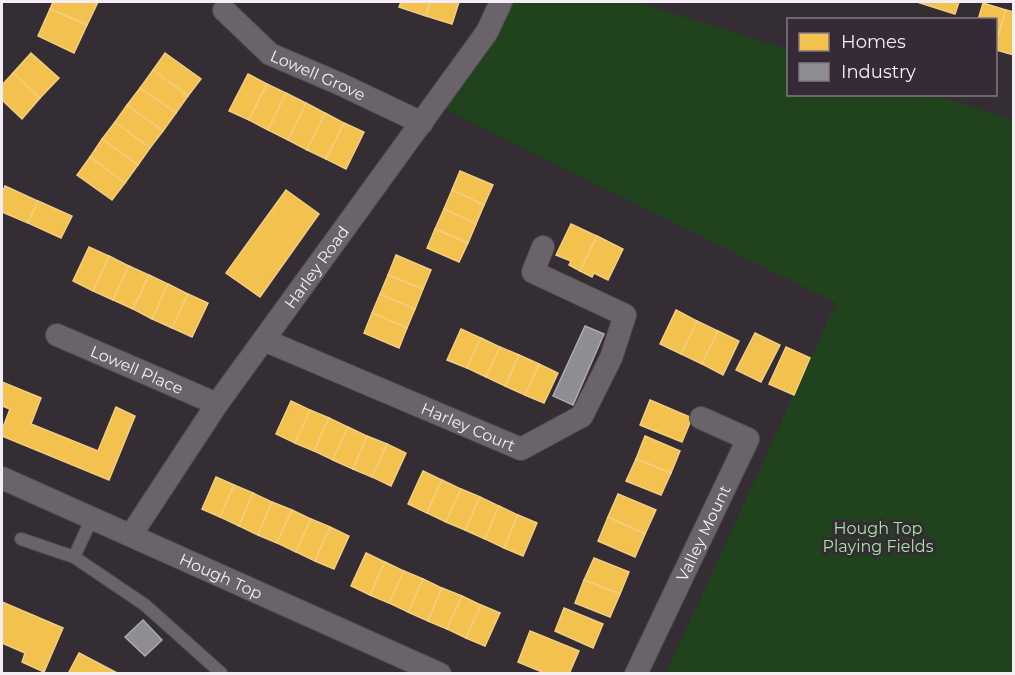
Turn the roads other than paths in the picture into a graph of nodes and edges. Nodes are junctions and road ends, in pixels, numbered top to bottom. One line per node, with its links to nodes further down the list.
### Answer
1 (501, 2): 3 (street, Harley Road)
2 (224, 10): 3 (street, Lowell Grove)
3 (422, 123): 6 (street, Harley Road)
4 (543, 247): 6 (street, Harley Court)
5 (57, 335): 7 (street, Lowell Place)
6 (264, 340): 7 (street, Harley Road)
7 (217, 404): 11 (street, Harley Road)
8 (701, 418): 16 (street, Valley Mount)
9 (2, 478): 10 (street, Hough Top)
10 (92, 518): 11 (street, Hough Top); 13 (lane)
11 (131, 535): 15 (street, Hough Top)
12 (21, 538): 13 (lane)
13 (74, 557): 14 (lane)
14 (221, 674)
15 (440, 674)
16 (636, 674)

